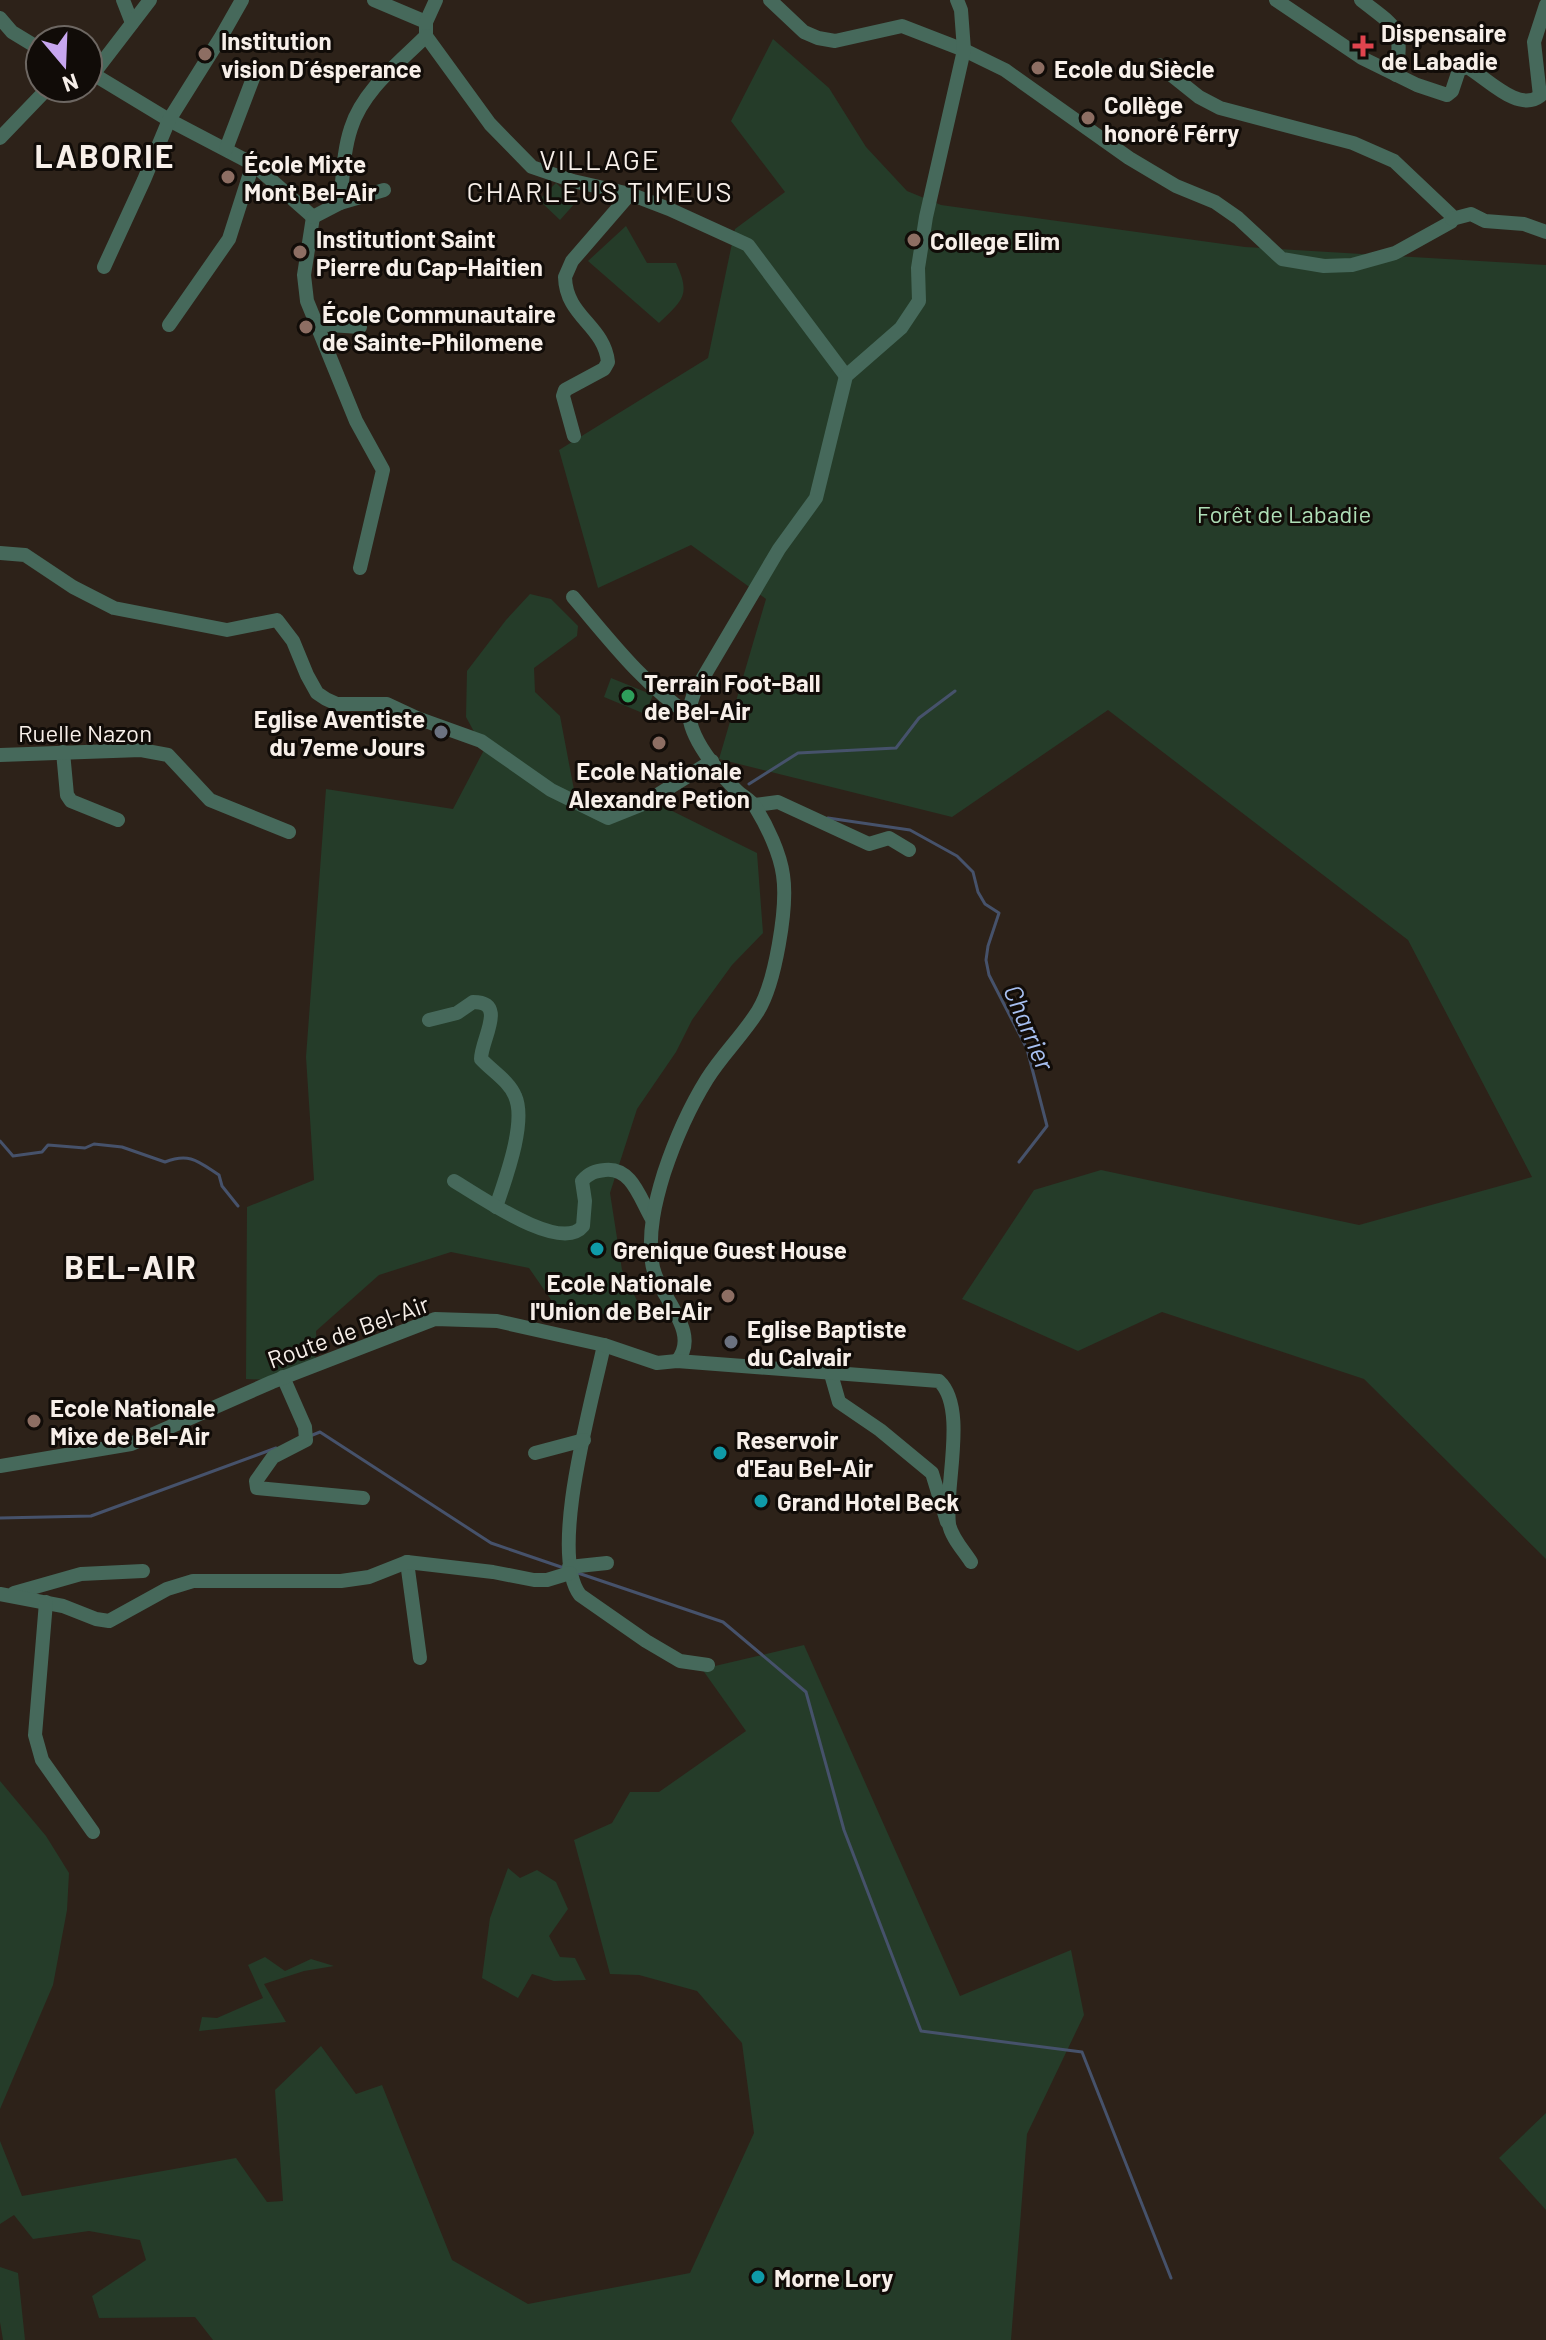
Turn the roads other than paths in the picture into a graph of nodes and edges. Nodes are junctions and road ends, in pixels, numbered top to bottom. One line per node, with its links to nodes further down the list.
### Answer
1 (123, 0): 12 (street)
2 (150, 0): 12 (street)
3 (242, 0): 24 (street)
4 (374, 0): 13 (street)
5 (436, 0): 13 (street)
6 (770, 0): 17 (street)
7 (957, 0): 17 (street)
8 (1276, 0): 21 (street)
9 (1361, 0): 21 (street)
10 (1546, 5): 21 (street)
11 (0, 18): 14 (street)
12 (132, 23): 18 (street)
13 (426, 29): 29 (street); 30 (street)
14 (12, 32): 15 (street); 16 (street)
15 (24, 39)
16 (0, 44)
17 (964, 50): 32 (street); 38 (street)
18 (104, 56)
19 (1159, 65): 32 (street)
20 (255, 73): 26 (street)
21 (1396, 75)
22 (104, 80): 24 (street)
23 (33, 104): 25 (street)
24 (169, 120): 26 (street); 34 (street)
25 (0, 138)
26 (226, 149): 27 (street)
27 (253, 164): 31 (street); 36 (street)
28 (384, 190): 30 (street)
29 (630, 194): 38 (street); 39 (street)
30 (340, 203): 31 (street)
31 (313, 217): 35 (street)
32 (1452, 219): 33 (street)
33 (1546, 232)
34 (104, 267)
35 (314, 324): 37 (street); 41 (street)
36 (169, 325)
37 (360, 327)
38 (846, 376): 43 (street)
39 (574, 436)
40 (0, 553): 46 (street)
41 (360, 568)
42 (573, 597): 43 (street)
43 (688, 714): 46 (street)
44 (63, 752): 45 (street, Ruelle Nazon); 48 (street); 49 (street, Ruelle Nazon)
45 (0, 755)
46 (712, 761): 47 (street)
47 (755, 805): 50 (street); 54 (street)
48 (118, 820)
49 (289, 832)
50 (909, 850)
51 (429, 1020): 53 (street)
52 (454, 1181): 53 (street)
53 (496, 1207): 54 (street)
54 (652, 1219): 56 (street)
55 (604, 1345): 56 (street, Route de Bel-Air); 58 (street, Route de Bel-Air); 59 (street)
56 (677, 1361): 57 (street, Route de Bel-Air)
57 (831, 1374): 63 (street); 63 (street, Route de Bel-Air)
58 (283, 1377): 61 (street, Route de Bel-Air); 62 (street)
59 (584, 1440): 60 (street); 67 (street)
60 (535, 1453)
61 (0, 1466)
62 (363, 1498)
63 (949, 1526): 65 (street)
64 (407, 1562): 67 (street); 70 (street); 71 (street)
65 (971, 1562)
66 (607, 1563): 67 (street)
67 (569, 1570): 72 (street)
68 (143, 1571): 69 (street)
69 (4, 1594): 70 (street)
70 (46, 1602): 73 (street)
71 (420, 1658)
72 (708, 1665)
73 (93, 1832)

